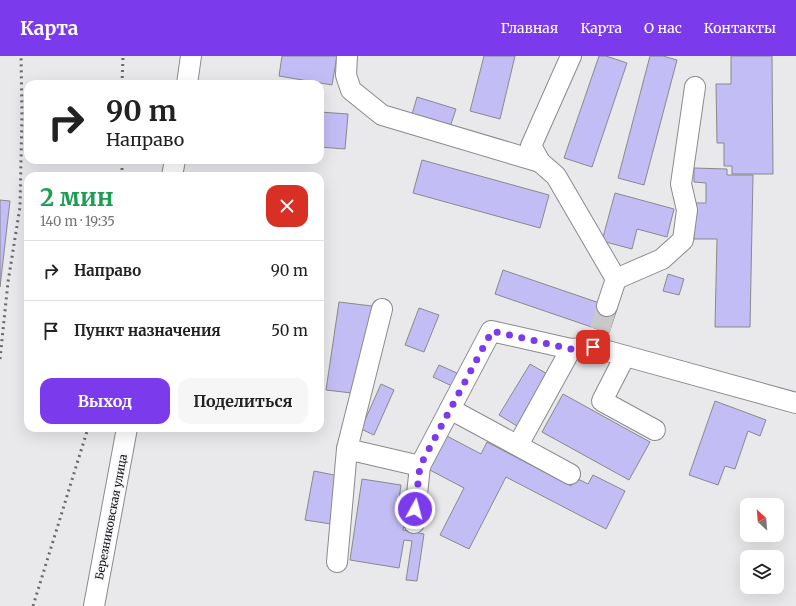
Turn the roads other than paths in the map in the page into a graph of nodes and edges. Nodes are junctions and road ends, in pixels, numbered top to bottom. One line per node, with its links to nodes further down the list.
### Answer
1 (191, 56): 4 (street)
2 (347, 56): 6 (street)
3 (570, 56): 6 (street)
4 (187, 80)
5 (695, 87): 7 (street)
6 (540, 162): 7 (street)
7 (616, 279): 8 (street)
8 (608, 306)
9 (382, 309): 17 (street)
10 (571, 349): 11 (street); 13 (street); 16 (street)
11 (624, 356): 12 (street); 14 (street)
12 (796, 403)
13 (450, 409): 16 (street); 18 (street)
14 (654, 430)
15 (126, 432): 22 (street, Березниковская улица)
16 (518, 445): 19 (street)
17 (347, 449): 18 (street); 21 (street)
18 (420, 466): 20 (street)
19 (570, 474)
20 (414, 524)
21 (337, 562)
22 (94, 606)

